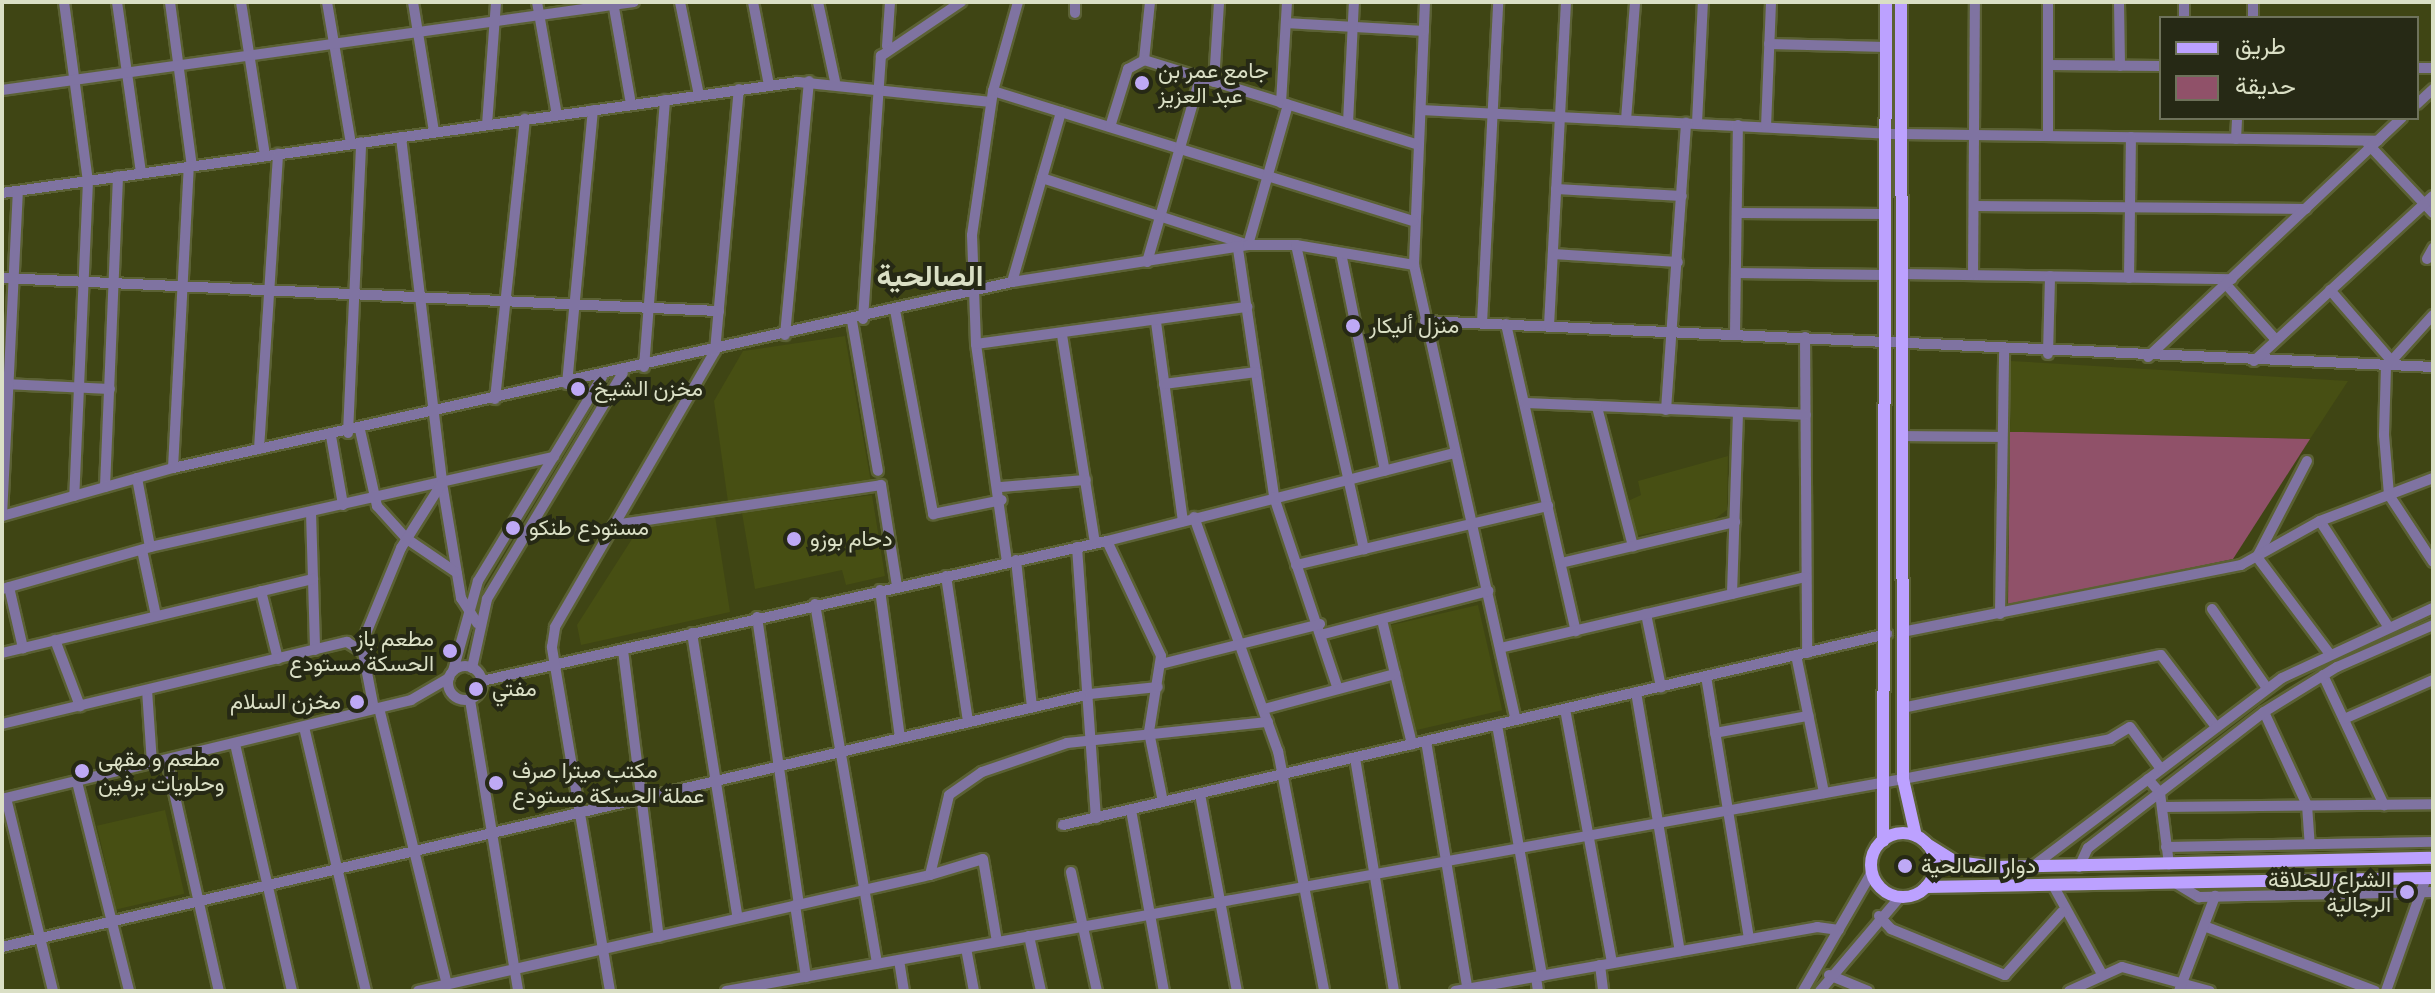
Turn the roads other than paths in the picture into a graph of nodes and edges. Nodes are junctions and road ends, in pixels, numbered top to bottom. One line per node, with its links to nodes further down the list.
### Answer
1 (64, 2): 50 (street)
2 (117, 2): 48 (street)
3 (170, 2): 45 (street)
4 (241, 2): 42 (street)
5 (327, 2): 39 (street)
6 (413, 2): 37 (street)
7 (496, 2): 34 (street)
8 (537, 2): 32 (street)
9 (634, 2): 31 (street)
10 (680, 2): 58 (street)
11 (753, 2): 54 (street)
12 (818, 2): 52 (street)
13 (890, 2): 40 (street)
14 (961, 2): 40 (street)
15 (1018, 2): 59 (street)
16 (1150, 2): 43 (street)
17 (1219, 2): 53 (street)
18 (1287, 2): 33 (street)
19 (1354, 2): 35 (street)
20 (1425, 2): 36 (street)
21 (1498, 2): 66 (street)
22 (1566, 2): 68 (street)
23 (1635, 2): 70 (street)
24 (1703, 2): 74 (street)
25 (1771, 2): 38 (street)
26 (1886, 2): 41 (main road)
27 (1901, 2): 81 (main road)
28 (1975, 2): 82 (street)
29 (2048, 2): 44 (street)
30 (2119, 2): 46 (street)
31 (613, 4): 32 (street); 61 (street)
32 (540, 16): 34 (street); 67 (street)
33 (1286, 23): 35 (street); 62 (street)
34 (495, 24): 37 (street); 75 (street)
35 (1353, 27): 36 (street); 73 (street)
36 (1424, 31): 64 (street)
37 (418, 35): 39 (street); 79 (street)
38 (1769, 44): 41 (street); 78 (street)
39 (336, 46): 42 (street); 87 (street)
40 (887, 46): 57 (street)
41 (1886, 47): 80 (main road)
42 (250, 57): 45 (street); 92 (street)
43 (1144, 60): 49 (street); 77 (street)
44 (2048, 65): 46 (street); 83 (street)
45 (179, 66): 48 (street); 93 (street)
46 (2120, 66): 47 (street)
47 (2159, 66)
48 (127, 73): 50 (street); 94 (street)
49 (1200, 78): 53 (street); 90 (street)
50 (75, 80): 56 (street); 98 (street)
51 (809, 81): 52 (street); 54 (street); 154 (street)
52 (835, 81): 57 (street)
53 (1214, 82): 62 (street)
54 (769, 85): 55 (street)
55 (739, 89): 58 (street); 144 (street)
56 (2, 90)
57 (882, 90): 59 (street); 146 (street)
58 (699, 95): 60 (street)
59 (992, 97): 65 (street); 136 (street)
60 (665, 100): 61 (street); 142 (street)
61 (631, 104): 63 (street)
62 (1284, 104): 73 (street); 96 (street)
63 (593, 110): 67 (street); 140 (street)
64 (1421, 110): 66 (street); 89 (street)
65 (1061, 112): 77 (street); 97 (street)
66 (1493, 113): 68 (street); 149 (street)
67 (557, 115): 69 (street)
68 (1560, 117): 70 (street); 99 (street)
69 (525, 119): 75 (street); 139 (street)
70 (1626, 120): 74 (street)
71 (2237, 120): 86 (street)
72 (2400, 120): 88 (street)
73 (1348, 123): 89 (street)
74 (1692, 123): 76 (street); 102 (street)
75 (487, 125): 79 (street)
76 (1738, 125): 78 (street); 107 (street)
77 (1110, 127): 90 (street)
78 (1766, 127): 80 (street)
79 (434, 132): 84 (street)
80 (1888, 133): 81 (street); 109 (main road)
81 (1902, 134): 82 (street); 122 (main road)
82 (1974, 134): 83 (street); 104 (street)
83 (2048, 136): 85 (street)
84 (401, 137): 87 (street); 138 (street)
85 (2131, 137): 86 (street); 105 (street)
86 (2236, 139): 88 (street)
87 (356, 143): 91 (street); 137 (street)
88 (2371, 143): 103 (street); 106 (street)
89 (1418, 145): 111 (street)
90 (1181, 149): 96 (street); 110 (street)
91 (278, 154): 92 (street); 134 (street)
92 (265, 156): 93 (street)
93 (190, 166): 94 (street); 133 (street)
94 (141, 173): 95 (street)
95 (118, 176): 98 (street); 132 (street)
96 (1270, 177): 111 (street); 112 (street)
97 (1042, 178): 110 (street); 131 (street)
98 (88, 181): 101 (street); 129 (street)
99 (1556, 189): 102 (street); 116 (street)
100 (2, 191): 101 (street)
101 (18, 191): 127 (street)
102 (1682, 196): 119 (street)
103 (2429, 200): 108 (street); 135 (street)
104 (1974, 206): 105 (street); 124 (street)
105 (2130, 206): 106 (street); 128 (street)
106 (2306, 209): 130 (street)
107 (1737, 213): 109 (street); 121 (street)
108 (2433, 213)
109 (1886, 214): 123 (main road)
110 (1161, 217): 112 (street); 118 (street)
111 (1413, 221): 120 (street)
112 (1241, 244): 113 (street); 118 (street); 141 (street)
113 (1296, 245): 115 (street); 199 (street)
114 (2433, 248): 117 (street)
115 (1341, 253): 120 (street); 195 (street)
116 (1553, 254): 119 (street); 151 (street)
117 (2427, 259)
118 (1147, 262): 131 (street)
119 (1678, 262): 152 (street)
120 (1414, 265): 147 (street)
121 (1736, 273): 123 (street); 153 (street)
122 (1901, 274): 124 (street); 160 (main road)
123 (1885, 275): 158 (main road)
124 (1973, 275): 125 (street)
125 (2050, 276): 128 (street); 163 (street)
126 (2, 278): 127 (street)
127 (14, 278): 129 (street); 172 (street)
128 (2129, 278): 130 (street)
129 (82, 281): 132 (street); 175 (street)
130 (2226, 281): 157 (street); 164 (street)
131 (1012, 282): 136 (street)
132 (114, 283): 133 (street); 176 (street)
133 (182, 286): 134 (street); 193 (street)
134 (270, 289): 137 (street); 189 (street)
135 (2330, 290): 157 (street); 166 (street)
136 (971, 292): 143 (street); 159 (street)
137 (354, 293): 138 (street); 185 (street)
138 (420, 298): 139 (street); 182 (street)
139 (506, 300): 140 (street); 177 (street)
140 (575, 303): 142 (street); 173 (street)
141 (1247, 307): 148 (street); 169 (street)
142 (649, 308): 144 (street); 167 (street)
143 (895, 310): 146 (street); 207 (street)
144 (719, 311): 161 (street)
145 (2433, 315): 166 (street)
146 (858, 320): 154 (street); 194 (street)
147 (1425, 321): 149 (street); 190 (street)
148 (1156, 322): 155 (street); 174 (street)
149 (1482, 323): 150 (street)
150 (1506, 324): 151 (street); 178 (street)
151 (1549, 326): 152 (street)
152 (1674, 331): 153 (street); 180 (street)
153 (1735, 334): 156 (street)
154 (785, 335): 161 (street)
155 (1062, 335): 159 (street); 198 (street)
156 (1805, 337): 158 (street); 183 (street)
157 (2276, 340): 165 (street)
158 (1885, 341): 160 (street); 255 (main road)
159 (976, 344): 202 (street)
160 (1903, 348): 162 (street); 187 (main road)
161 (715, 351): 167 (street); 217 (street)
162 (2004, 353): 163 (street); 188 (street)
163 (2048, 354): 164 (street)
164 (2148, 357): 165 (street)
165 (2254, 361): 166 (street)
166 (2388, 363): 168 (street); 203 (street)
167 (644, 367): 170 (street)
168 (2433, 367)
169 (1256, 372): 174 (street); 205 (street)
170 (623, 373): 171 (street); 248 (street)
171 (602, 377): 173 (street); 191 (street)
172 (6, 384): 175 (street); 211 (street)
173 (567, 384): 177 (street)
174 (1164, 384): 213 (street)
175 (78, 387): 176 (street); 204 (street)
176 (110, 389): 201 (street)
177 (495, 399): 182 (street)
178 (1525, 403): 179 (street); 209 (street)
179 (1597, 407): 180 (street); 220 (street)
180 (1666, 410): 181 (street)
181 (1738, 413): 183 (street); 215 (street)
182 (433, 414): 184 (street); 200 (street)
183 (1806, 415): 231 (street)
184 (360, 430): 185 (street); 206 (street)
185 (348, 433): 186 (street)
186 (331, 436): 189 (street); 208 (street)
187 (1902, 436): 188 (street); 253 (main road)
188 (2002, 437): 244 (street)
189 (259, 449): 193 (street)
190 (1454, 453): 195 (street); 216 (street)
191 (554, 457): 200 (street); 241 (street)
192 (2307, 461): 224 (street)
193 (173, 468): 196 (street)
194 (878, 471)
195 (1385, 471): 199 (street)
196 (137, 478): 201 (street); 222 (street)
197 (2433, 478): 203 (street)
198 (1086, 480): 202 (street); 219 (street)
199 (1349, 480): 205 (street); 223 (street)
200 (442, 483): 206 (street); 218 (street); 229 (street)
201 (105, 487): 204 (street)
202 (1000, 487): 207 (street)
203 (2389, 495): 214 (street); 226 (street)
204 (74, 496): 211 (street)
205 (1274, 497): 212 (street); 228 (street)
206 (372, 498): 208 (street); 218 (street)
207 (1002, 500): 225 (street)
208 (343, 505): 210 (street)
209 (1548, 506): 216 (street); 227 (street)
210 (311, 512): 222 (street); 232 (street)
211 (2, 516)
212 (1194, 517): 213 (street); 257 (street)
213 (1183, 521): 219 (street)
214 (2320, 521): 224 (street); 250 (street)
215 (1735, 522): 220 (street); 238 (street)
216 (1474, 524): 223 (street); 237 (street)
217 (614, 525): 233 (street); 268 (street)
218 (407, 539): 229 (street); 259 (street)
219 (1101, 542): 221 (street); 267 (street)
220 (1633, 546): 227 (street)
221 (1077, 547): 225 (street); 282 (street)
222 (146, 549): 234 (street); 245 (street)
223 (1364, 549): 228 (street)
224 (2257, 557): 244 (street); 264 (street)
225 (1012, 561): 230 (street); 285 (street)
226 (2433, 562)
227 (1561, 563): 252 (street)
228 (1296, 565): 251 (street)
229 (457, 573): 241 (street)
230 (946, 576): 233 (street); 294 (street)
231 (1806, 577): 238 (street); 265 (street)
232 (313, 579): 236 (street); 261 (street)
233 (897, 586): 235 (street)
234 (6, 588): 258 (street)
235 (880, 590): 239 (street); 302 (street)
236 (261, 591): 245 (street); 266 (street)
237 (1488, 591): 247 (street); 260 (street)
238 (1732, 594): 243 (street)
239 (815, 604): 246 (street); 307 (street)
240 (2433, 608): 250 (street)
241 (466, 609): 248 (street); 270 (street)
242 (2212, 609): 278 (street)
243 (1646, 614): 252 (street); 277 (street)
244 (2000, 614): 253 (street)
245 (156, 616): 256 (street)
246 (757, 617): 254 (street); 311 (street)
247 (1382, 620): 251 (street); 271 (street)
248 (477, 623): 269 (street)
249 (2433, 625): 272 (street)
250 (2388, 626): 264 (street)
251 (1322, 629): 257 (street); 279 (street)
252 (1576, 631): 260 (street)
253 (1902, 632): 287 (main road)
254 (692, 633): 262 (street); 314 (street)
255 (1887, 634): 265 (street); 318 (main road)
256 (55, 640): 258 (street); 284 (street)
257 (1239, 644): 267 (street); 288 (street)
258 (23, 648): 263 (street)
259 (360, 648): 261 (street); 286 (street)
260 (1500, 648): 293 (street)
261 (315, 650): 266 (street)
262 (623, 650): 268 (street); 322 (street)
263 (2, 653)
264 (2329, 653): 278 (street)
265 (1801, 654): 273 (street); 291 (street)
266 (278, 659): 280 (street)
267 (1161, 664): 276 (street)
268 (555, 666): 275 (street); 329 (street)
269 (472, 668): 270 (street); 275 (street)
270 (451, 674): 283 (street); 286 (street)
271 (1395, 674): 279 (street); 306 (street)
272 (2323, 675): 290 (street); 292 (street)
273 (1706, 676): 277 (street); 301 (street)
274 (2433, 680): 292 (street)
275 (482, 681): 283 (street)
276 (1158, 687): 282 (street); 300 (street)
277 (1661, 687): 281 (street)
278 (2267, 688): 299 (street)
279 (1338, 689): 288 (street)
280 (147, 690): 284 (street); 310 (street)
281 (1636, 692): 289 (street); 333 (street)
282 (1090, 694): 285 (street); 303 (street)
283 (470, 700): 335 (street)
284 (80, 706): 296 (street)
285 (1032, 707): 294 (street)
286 (376, 708): 298 (street); 342 (street)
287 (1902, 708): 299 (street); 315 (main road)
288 (1264, 709): 295 (street)
289 (1565, 709): 293 (street); 336 (street)
290 (2264, 712): 320 (street); 326 (street)
291 (1808, 716): 301 (street); 319 (street)
292 (2344, 719): 327 (street)
293 (1516, 720): 297 (street)
294 (968, 722): 302 (street)
295 (1268, 722): 300 (street); 313 (street)
296 (2, 724)
297 (1497, 725): 304 (street); 343 (street)
298 (304, 727): 305 (street); 347 (street)
299 (2216, 727): 312 (street)
300 (1149, 732): 303 (street); 324 (street)
301 (1715, 733): 331 (street)
302 (900, 737): 307 (street)
303 (1092, 740): 332 (street); 353 (street)
304 (1426, 741): 306 (street); 345 (street)
305 (235, 744): 309 (street); 355 (street)
306 (1412, 744): 308 (street)
307 (842, 751): 311 (street); 360 (street)
308 (1355, 758): 313 (street); 352 (street)
309 (167, 761): 310 (street); 365 (street)
310 (152, 764): 317 (street)
311 (779, 765): 314 (street); 367 (street)
312 (2161, 769): 315 (street); 316 (street)
313 (1283, 774): 321 (street); 357 (street)
314 (716, 779): 322 (street); 369 (street)
315 (1903, 779): 318 (street); 337 (main road)
316 (2148, 779): 320 (street); 348 (street)
317 (77, 782): 323 (street); 372 (street)
318 (1887, 782): 319 (street); 338 (main road)
319 (1824, 793): 331 (street)
320 (2160, 793): 328 (street); 349 (street)
321 (1200, 794): 324 (street); 366 (street)
322 (641, 796): 329 (street); 377 (street)
323 (4, 799): 378 (street)
324 (1163, 802): 330 (street)
325 (2433, 804): 327 (street)
326 (2307, 805): 327 (street); 328 (street); 340 (street)
327 (2384, 805)
328 (2162, 807): 341 (street)
329 (579, 810): 335 (street); 383 (street)
330 (1131, 810): 332 (street); 370 (street)
331 (1728, 810): 333 (street); 379 (street)
332 (1096, 818): 334 (street)
333 (1658, 823): 336 (street); 384 (street)
334 (1063, 825)
335 (487, 832): 342 (street); 389 (street)
336 (1589, 835): 343 (street); 386 (street)
337 (1922, 840): 338 (main road); 348 (main road); 358 (main road)
338 (1883, 841): 351 (main road)
339 (2433, 842): 340 (street)
340 (2310, 844): 341 (street)
341 (2166, 847): 346 (street)
342 (416, 848): 347 (street); 394 (street)
343 (1518, 848): 345 (street); 392 (street)
344 (2433, 858): 346 (main road)
345 (1445, 861): 352 (street); 396 (street)
346 (2169, 864): 349 (main road)
347 (337, 867): 355 (street); 401 (street)
348 (2032, 867): 349 (main road)
349 (2079, 867)
350 (1071, 872): 374 (street)
351 (1872, 872): 364 (main road); 375 (street)
352 (1375, 874): 357 (street); 413 (street)
353 (930, 875): 360 (street); 380 (street)
354 (2429, 878): 356 (main road); 362 (street)
355 (269, 883): 365 (street); 400 (street)
356 (2177, 884): 359 (main road); 363 (street)
357 (1304, 887): 366 (street); 412 (street)
358 (1926, 887): 359 (main road); 364 (main road)
359 (2054, 887): 368 (street)
360 (865, 890): 367 (street); 387 (street)
361 (2433, 892): 362 (street)
362 (2421, 893): 363 (street); 423 (street)
363 (2215, 896): 373 (street)
364 (1900, 897): 371 (street)
365 (198, 900): 372 (street); 399 (street)
366 (1221, 902): 370 (street); 411 (street)
367 (797, 905): 369 (street); 393 (street)
368 (2062, 912): 371 (street); 390 (street)
369 (737, 915): 377 (street)
370 (1150, 915): 374 (street); 410 (street)
371 (1879, 916): 391 (street)
372 (110, 921): 378 (street); 398 (street)
373 (2204, 926): 395 (street); 422 (street)
374 (1083, 927): 376 (street); 409 (street)
375 (1839, 930): 379 (street); 417 (street)
376 (1029, 936): 380 (street); 408 (street)
377 (659, 937): 383 (street)
378 (40, 938): 381 (street); 397 (street)
379 (1749, 939): 384 (street)
380 (997, 942): 382 (street)
381 (2, 947)
382 (966, 948): 385 (street); 407 (street)
383 (603, 950): 389 (street); 404 (street)
384 (1680, 951): 386 (street)
385 (899, 960): 387 (street); 406 (street)
386 (1612, 963): 388 (street)
387 (877, 964): 393 (street)
388 (1600, 965): 392 (street); 416 (street)
389 (513, 969): 394 (street); 403 (street)
390 (2101, 972): 395 (street); 420 (street)
391 (1829, 975): 418 (street); 419 (street)
392 (1539, 976): 396 (street); 415 (street)
393 (806, 977): 405 (street)
394 (447, 984): 402 (street)
395 (2181, 986): 421 (street)
396 (1468, 990): 414 (street)
397 (53, 991)
398 (129, 991)
399 (219, 991)
400 (292, 991)
401 (366, 991)
402 (418, 991)
403 (518, 991)
404 (610, 991)
405 (730, 991)
406 (904, 991)
407 (974, 991)
408 (1041, 991)
409 (1097, 991)
410 (1164, 991)
411 (1237, 991)
412 (1324, 991)
413 (1394, 991)
414 (1455, 991)
415 (1538, 991)
416 (1603, 991)
417 (1803, 991)
418 (1820, 991)
419 (1868, 991)
420 (2069, 991)
421 (2210, 991)
422 (2375, 991)
423 (2386, 991)

